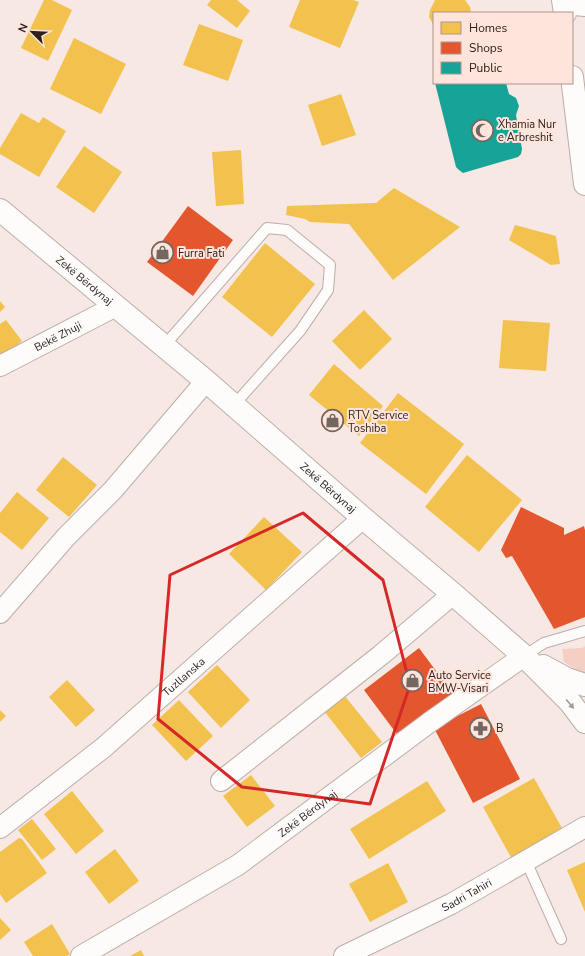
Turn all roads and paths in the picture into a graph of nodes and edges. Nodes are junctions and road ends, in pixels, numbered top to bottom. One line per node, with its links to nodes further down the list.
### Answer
1 (573, 84): 2 (main road)
2 (585, 184)
3 (0, 210): 4 (main road, Zekë Bërdynaj)
4 (116, 306): 5 (main road, Zekë Bërdynaj); 6 (street, Bekë Zhuji)
5 (164, 346): 7 (main road, Zekë Bërdynaj); 8 (lane)
6 (0, 366)
7 (206, 381): 8 (main road, Zekë Bërdynaj); 11 (street)
8 (234, 406): 9 (main road, Zekë Bërdynaj)
9 (362, 518): 10 (main road, Zekë Bërdynaj); 18 (street, Tuzllanska)
10 (453, 594): 13 (main road, Zekë Bërdynaj); 16 (street)
11 (0, 613)
12 (585, 631): 13 (lane)
13 (524, 656): 14 (main road, Zekë Bërdynaj); 15 (main road, Zekë Bërdynaj, one-way to 15); 21 (street, Zekë Bërdynaj)
14 (585, 685)
15 (585, 722)
16 (221, 781)
17 (585, 827): 19 (street, Sadri Tahiri)
18 (0, 828)
19 (526, 861): 20 (lane); 22 (street, Sadri Tahiri)
20 (561, 939)
21 (81, 956)
22 (344, 956)

